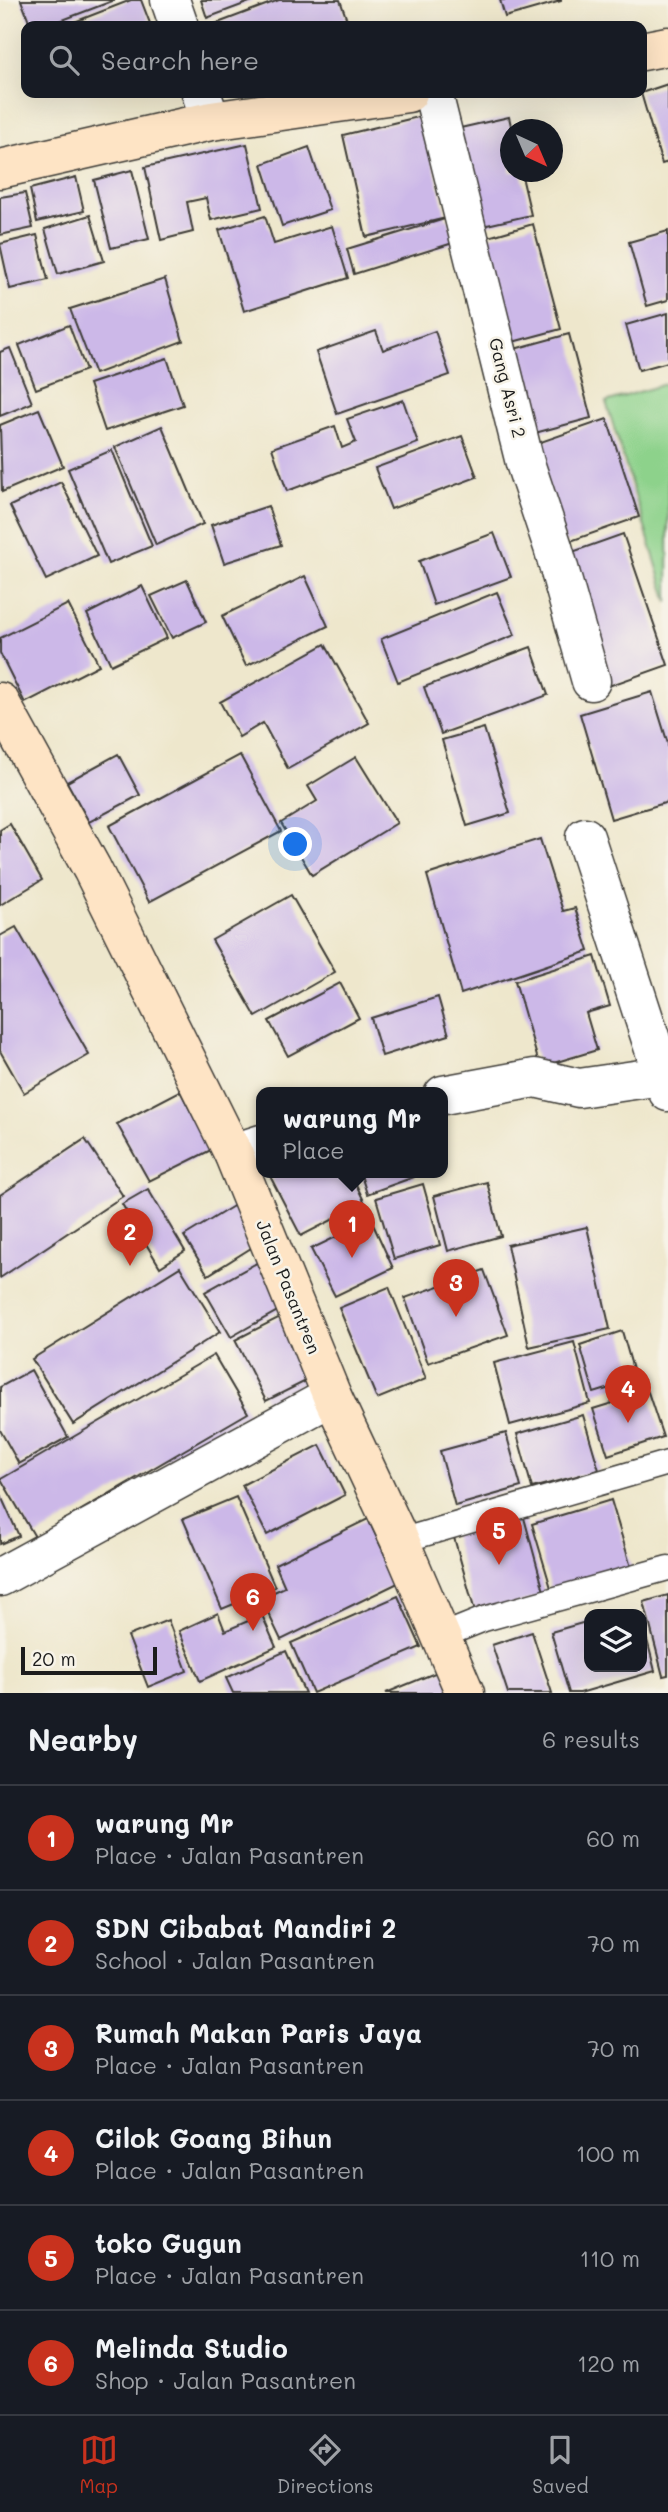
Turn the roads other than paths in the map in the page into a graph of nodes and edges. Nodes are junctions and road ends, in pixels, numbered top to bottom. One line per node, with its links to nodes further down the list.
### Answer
1 (170, 0): 2 (street)
2 (177, 21)
3 (668, 46): 4 (main road)
4 (647, 50)
5 (336, 98): 7 (main road)
6 (434, 98): 9 (street, Gang Asri 2)
7 (206, 107): 8 (main road)
8 (0, 169)
9 (591, 681)
10 (5, 724): 14 (main road, Jalan Pasantren)
11 (585, 837): 12 (street)
12 (665, 1084): 13 (street)
13 (448, 1094)
14 (247, 1149): 15 (main road, Jalan Pasantren)
15 (256, 1175)
16 (257, 1178): 17 (main road, Jalan Pasantren)
17 (332, 1396): 19 (main road, Jalan Pasantren); 21 (street)
18 (668, 1463): 19 (lane)
19 (400, 1541): 22 (main road, Jalan Pasantren)
20 (668, 1568): 22 (lane)
21 (0, 1577)
22 (442, 1636): 23 (main road, Jalan Pasantren)
23 (465, 1693)

